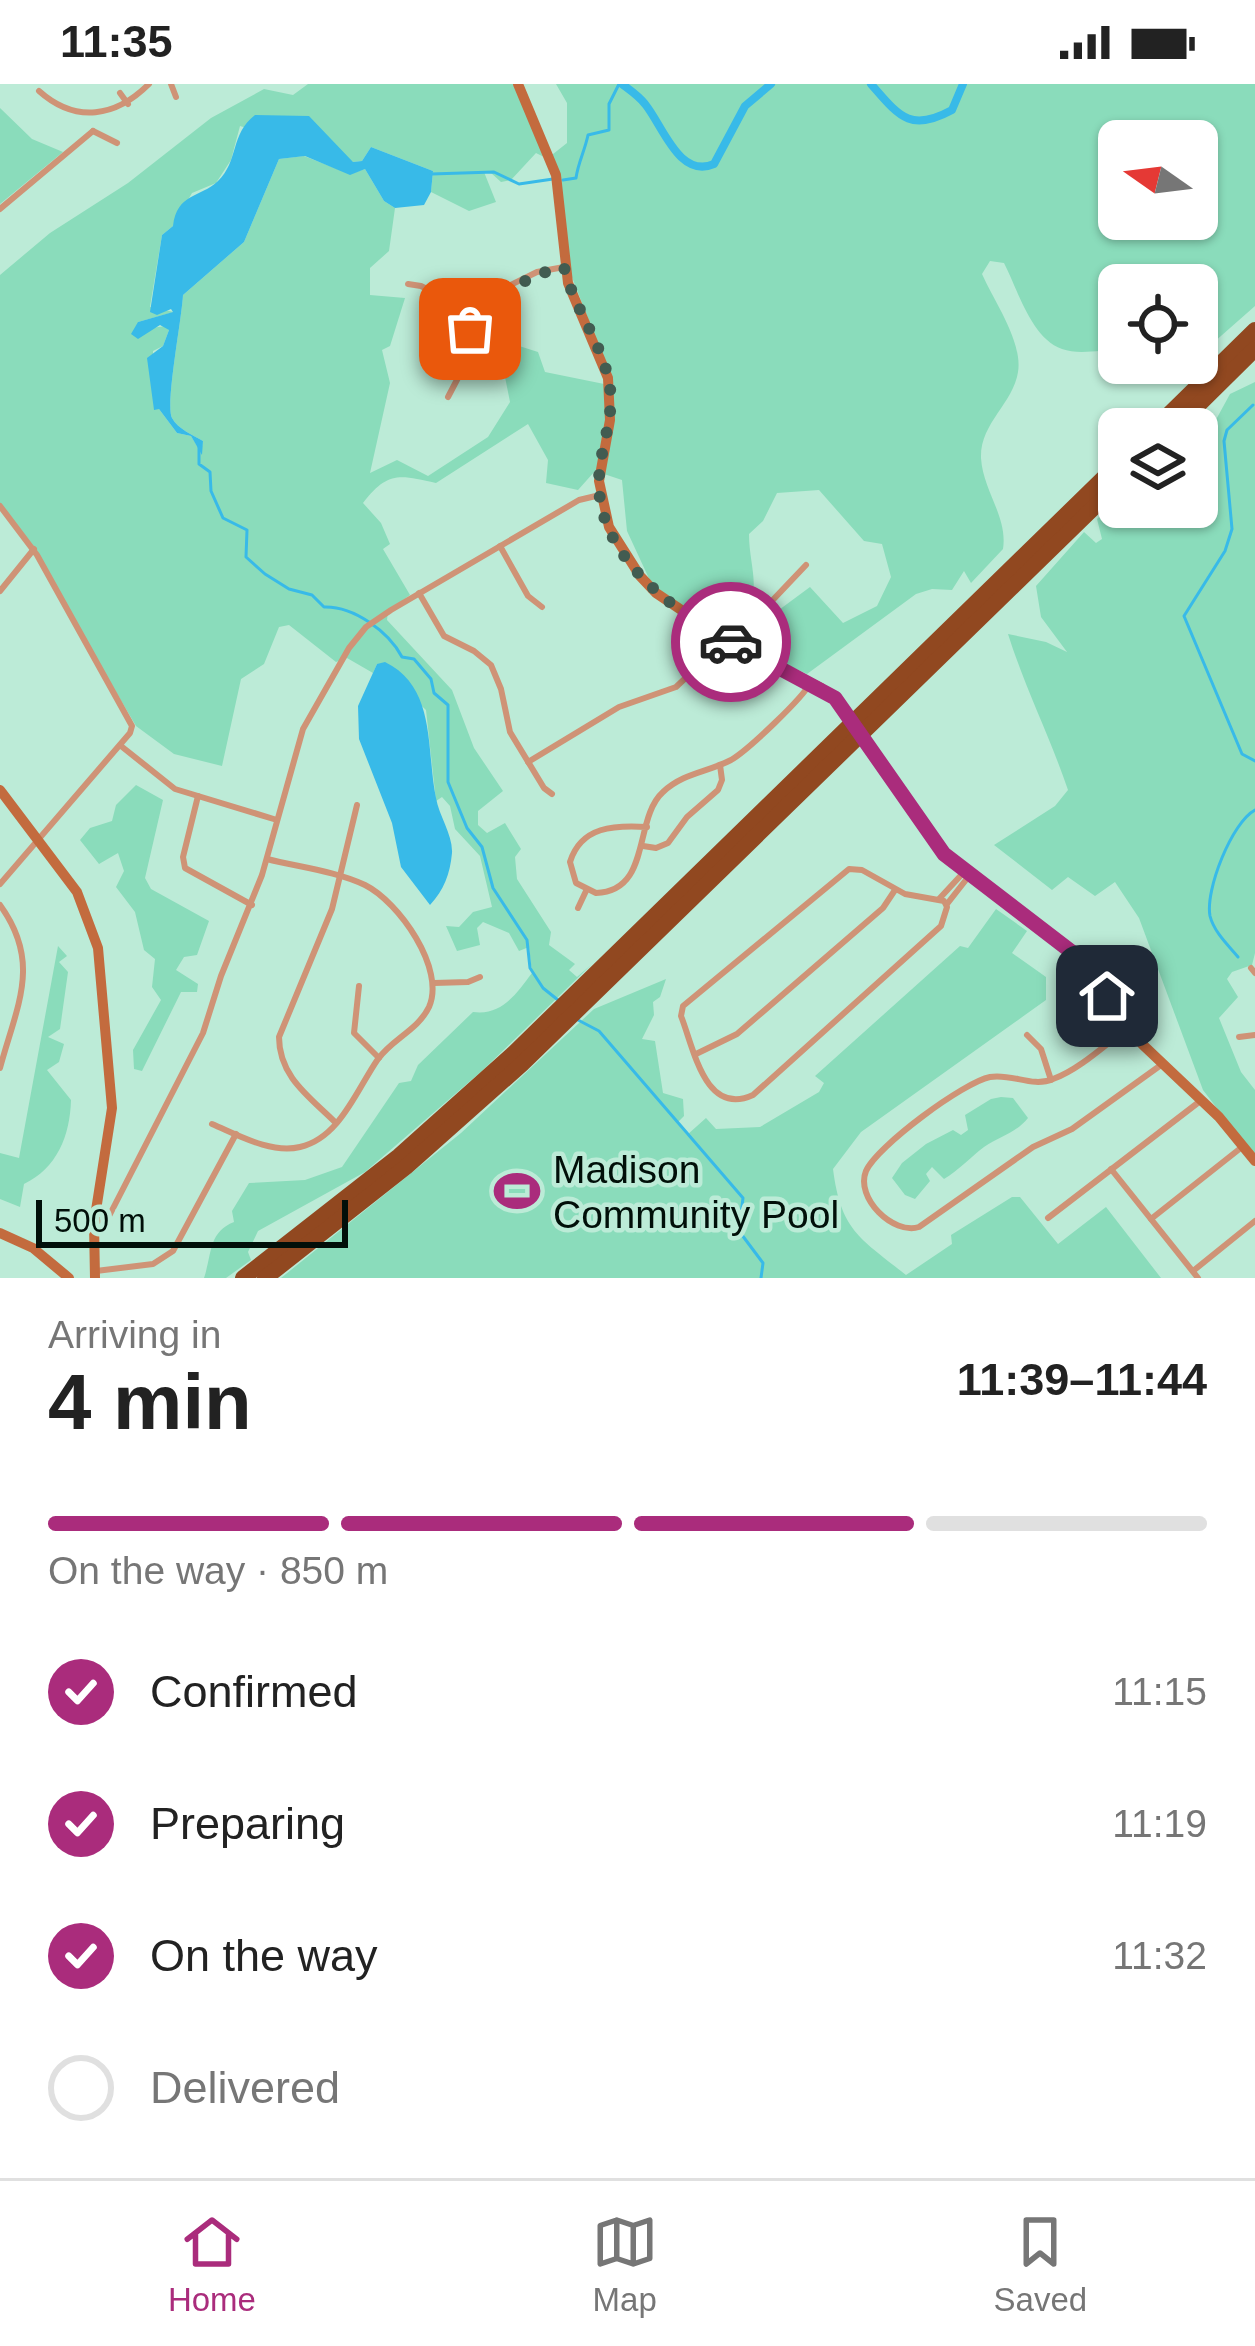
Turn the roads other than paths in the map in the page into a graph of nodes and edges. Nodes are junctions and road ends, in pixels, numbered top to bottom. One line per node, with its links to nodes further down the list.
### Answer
1 (149, 84): 7 (street)
2 (171, 84): 6 (street)
3 (518, 84): 12 (street)
4 (39, 91): 8 (street)
5 (120, 93): 7 (street)
6 (176, 98)
7 (128, 104): 8 (street)
8 (95, 112): 9 (street)
9 (93, 130): 10 (street); 11 (street)
10 (117, 143)
11 (0, 209)
12 (564, 267): 14 (street); 21 (street)
13 (408, 284): 14 (street)
14 (470, 302): 17 (street)
15 (1255, 330): 18 (highway)
16 (1255, 349): 19 (highway)
17 (448, 397)
18 (1175, 408)
19 (1195, 408)
20 (1098, 483): 81 (highway)
21 (599, 495): 24 (street); 30 (street)
22 (1098, 503): 82 (highway)
23 (0, 506): 25 (street)
24 (500, 546): 28 (street); 29 (street)
25 (34, 549): 27 (street); 33 (street)
26 (806, 565): 31 (street)
27 (0, 591)
28 (419, 593): 34 (street); 40 (street)
29 (542, 607)
30 (716, 633): 31 (street); 34 (street)
31 (736, 645): 32 (street)
32 (811, 682): 35 (street); 45 (street, bridge)
33 (120, 745): 38 (street); 42 (street)
34 (528, 762): 37 (street)
35 (720, 764): 41 (street); 43 (street)
36 (0, 790): 42 (street)
37 (552, 794)
38 (198, 796): 40 (street); 52 (street)
39 (357, 805): 46 (street)
40 (277, 820): 44 (street)
41 (646, 827): 43 (street); 49 (street)
42 (40, 839): 47 (street); 74 (street)
43 (643, 846): 49 (street)
44 (267, 859): 46 (street); 52 (street)
45 (966, 874): 50 (street); 57 (street)
46 (340, 878): 55 (street); 67 (street)
47 (0, 884)
48 (895, 890): 50 (street); 61 (street); 61 (street)
49 (586, 891): 53 (street)
50 (943, 902): 61 (street)
51 (0, 905): 64 (street)
52 (252, 905): 74 (street)
53 (578, 908)
54 (480, 977): 55 (street)
55 (434, 983): 62 (street)
56 (359, 986): 62 (street)
57 (1129, 1027): 63 (street); 65 (street)
58 (1027, 1035): 65 (street)
59 (1255, 1035): 60 (street)
60 (1239, 1037)
61 (695, 1054)
62 (379, 1058): 67 (street)
63 (1163, 1064): 65 (street); 66 (street)
64 (0, 1068)
65 (1051, 1080)
66 (1202, 1100): 70 (street); 72 (street)
67 (336, 1123): 69 (street)
68 (212, 1124): 69 (street)
69 (236, 1134): 78 (street)
70 (1243, 1146): 71 (street); 75 (street)
71 (1255, 1160)
72 (1111, 1169): 73 (street); 75 (street)
73 (1048, 1218)
74 (100, 1220): 78 (street)
75 (1151, 1220): 79 (street)
76 (1255, 1221): 79 (street)
77 (0, 1233): 80 (street)
78 (96, 1274)
79 (1195, 1275)
80 (69, 1278)
81 (243, 1278)
82 (265, 1278)

